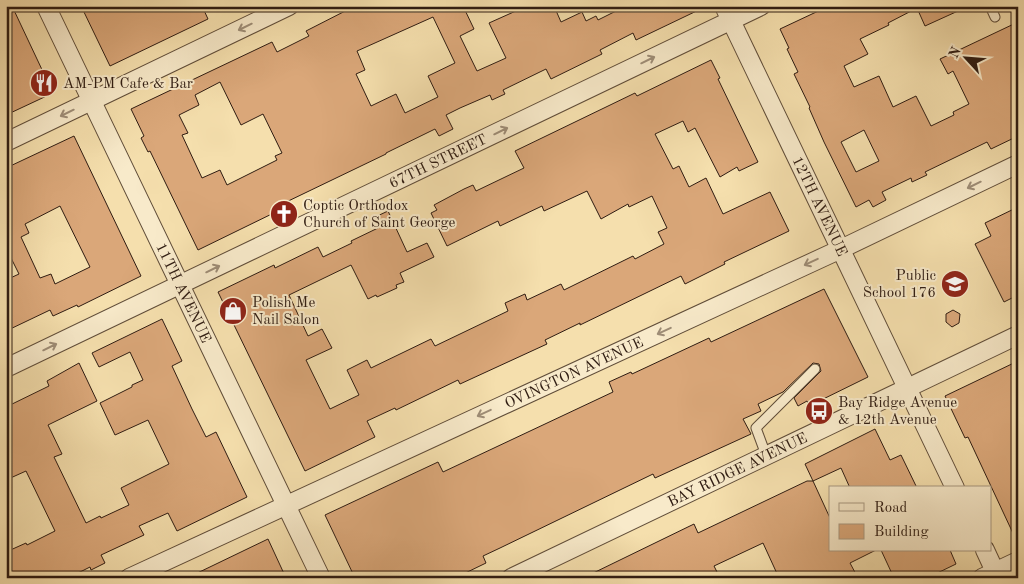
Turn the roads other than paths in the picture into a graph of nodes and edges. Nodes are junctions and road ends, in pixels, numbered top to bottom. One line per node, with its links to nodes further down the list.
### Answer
1 (46, 6): 7 (street, 11TH AVENUE)
2 (289, 6): 7 (street, one-way to 7)
3 (761, 6): 5 (street, 67TH STREET)
4 (990, 6): 6 (lane)
5 (728, 13): 10 (street, 12TH AVENUE); 11 (street, 67TH STREET, one-way to 5)
6 (995, 16)
7 (92, 101): 8 (street, one-way to 8); 11 (street, 11TH AVENUE)
8 (6, 142)
9 (1018, 164): 10 (street, OVINGTON AVENUE, one-way to 10)
10 (841, 249): 15 (street, 12TH AVENUE); 18 (street, OVINGTON AVENUE, one-way to 18)
11 (180, 285): 13 (street, 67TH STREET, one-way to 11); 18 (street, 11TH AVENUE)
12 (1018, 335): 15 (street, BAY RIDGE AVENUE)
13 (6, 368)
14 (815, 369): 16 (lane)
15 (907, 388): 16 (street, BAY RIDGE AVENUE); 17 (street, 12TH AVENUE)
16 (766, 456): 24 (street, BAY RIDGE AVENUE)
17 (954, 486)
18 (286, 505): 22 (street, OVINGTON AVENUE); 23 (street, 11TH AVENUE)
19 (986, 552): 21 (street)
20 (1018, 560): 21 (street)
21 (992, 576)
22 (129, 578)
23 (320, 578)
24 (511, 578)

